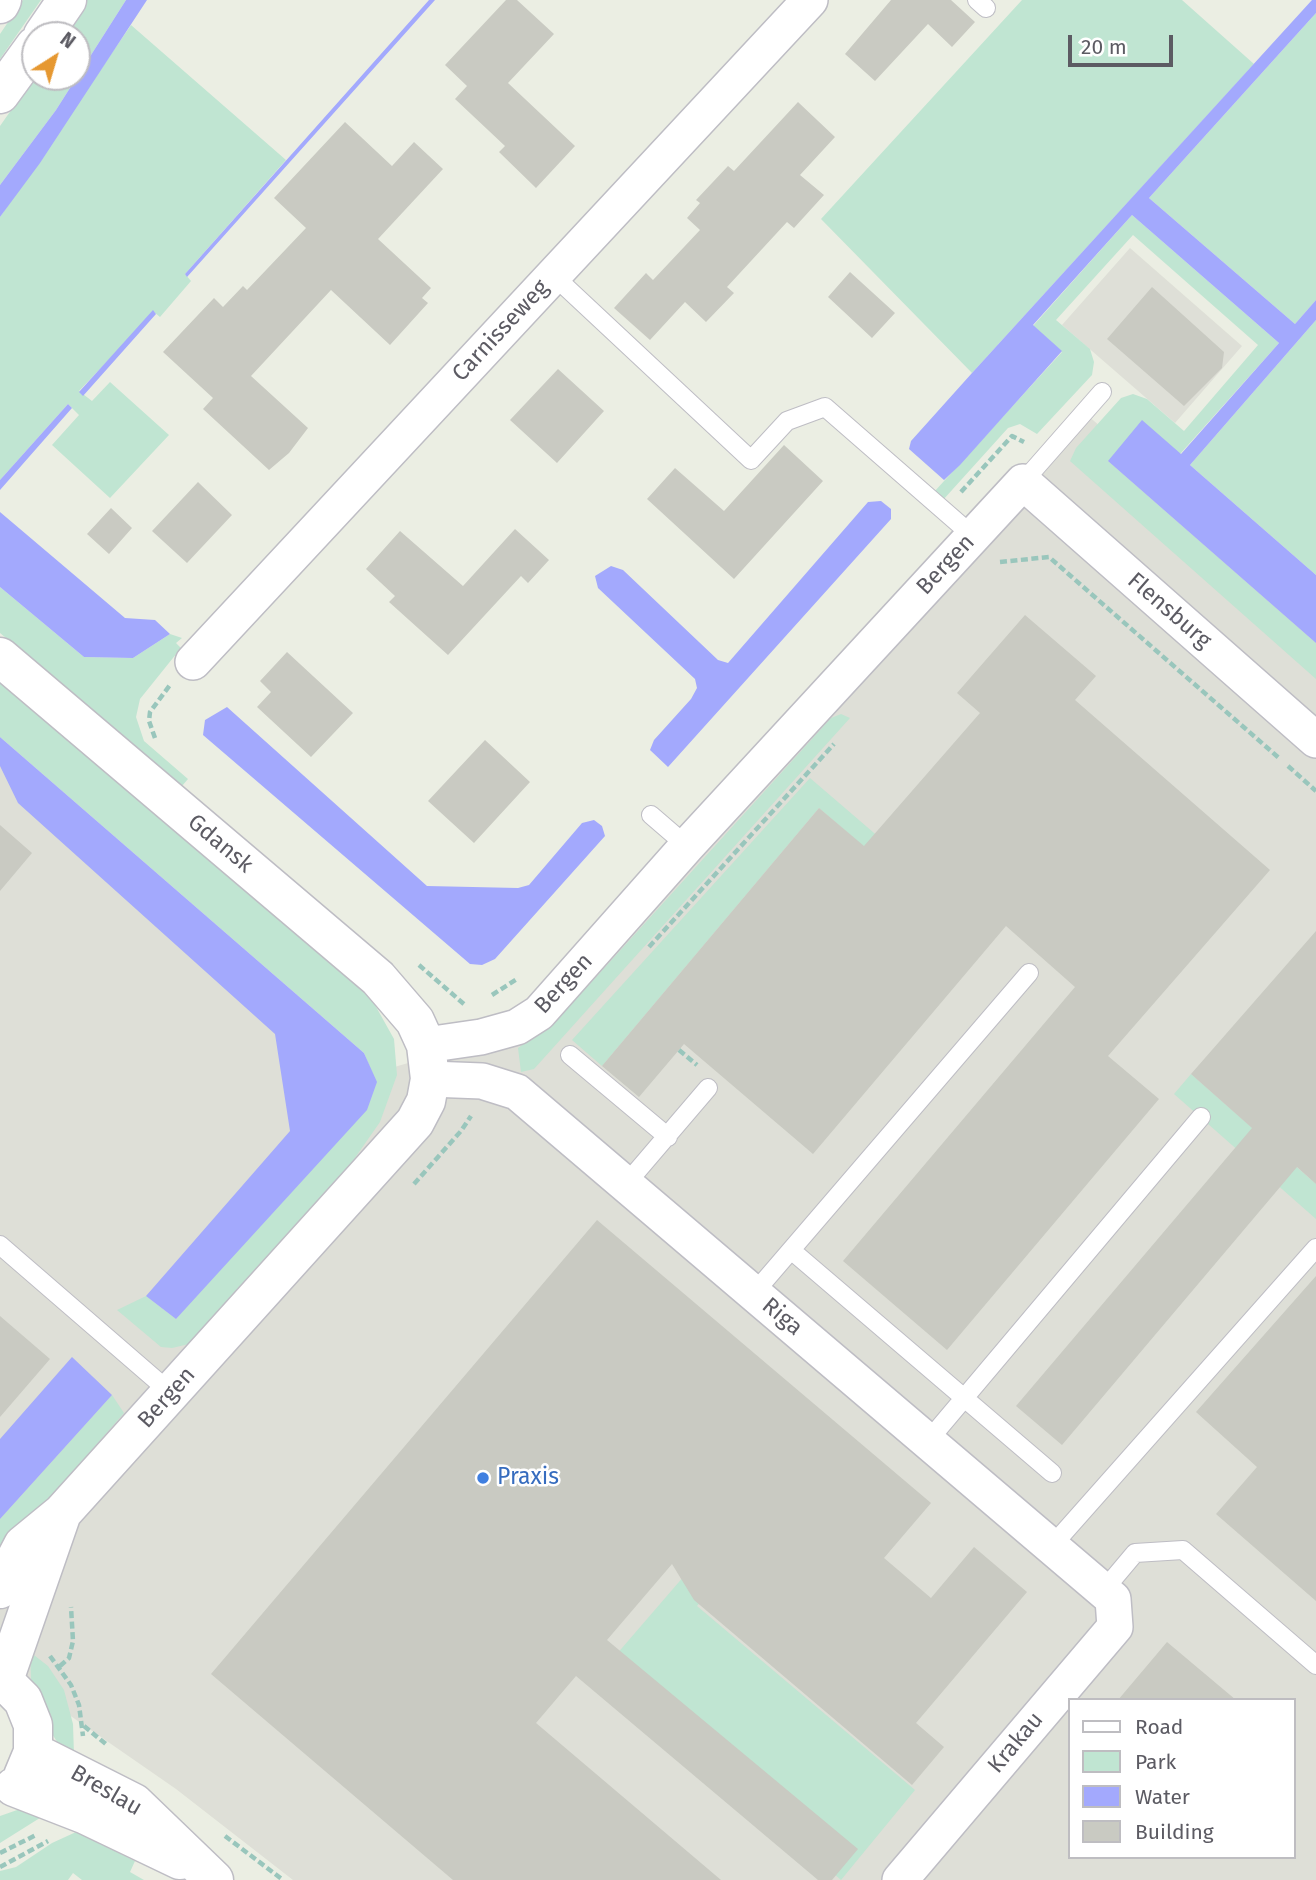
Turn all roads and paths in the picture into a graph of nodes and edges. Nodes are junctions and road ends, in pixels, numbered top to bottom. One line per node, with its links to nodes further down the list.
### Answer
1 (67, 0): 3 (street)
2 (810, 0): 6 (street, Carnisseweg)
3 (53, 21)
4 (21, 65): 5 (street)
5 (0, 94)
6 (554, 275): 9 (lane); 12 (street, Carnisseweg)
7 (1102, 392): 8 (lane)
8 (1023, 482): 9 (street, Bergen); 13 (street, Flensburg)
9 (973, 536): 18 (street, Bergen)
10 (991, 570): 16 (path)
11 (0, 657): 24 (street, Gdansk)
12 (193, 662): 14 (path)
13 (1316, 740)
14 (158, 741)
15 (837, 741): 20 (path)
16 (1316, 791)
17 (651, 815): 18 (lane)
18 (687, 846): 24 (street, Bergen)
19 (411, 958): 22 (path)
20 (639, 958)
21 (1029, 973): 31 (lane)
22 (464, 1003)
23 (570, 1055): 27 (lane)
24 (428, 1062): 28 (street, Riga); 33 (street, Bergen)
25 (708, 1088): 27 (lane)
26 (1201, 1117): 34 (lane)
27 (668, 1137): 28 (lane)
28 (626, 1184): 32 (street, Riga)
29 (0, 1245): 33 (lane)
30 (1316, 1248): 38 (lane)
31 (790, 1250): 32 (lane); 34 (lane)
32 (754, 1293): 35 (street, Riga)
33 (171, 1393): 37 (street, Bergen)
34 (965, 1398): 35 (lane); 36 (lane)
35 (928, 1441): 38 (street, Riga)
36 (1052, 1473)
37 (62, 1513): 39 (street, Bergen); 41 (street, Bergen)
38 (1051, 1547): 40 (street, Riga)
39 (0, 1589)
40 (1108, 1595): 42 (lane); 48 (street, Krakau)
41 (21, 1632): 43 (street, Bergen); 44 (path)
42 (1316, 1665)
43 (2, 1679): 45 (street)
44 (83, 1726)
45 (33, 1752): 46 (street); 47 (street, Breslau)
46 (7, 1792): 47 (street, Breslau)
47 (207, 1875)
48 (900, 1880)

